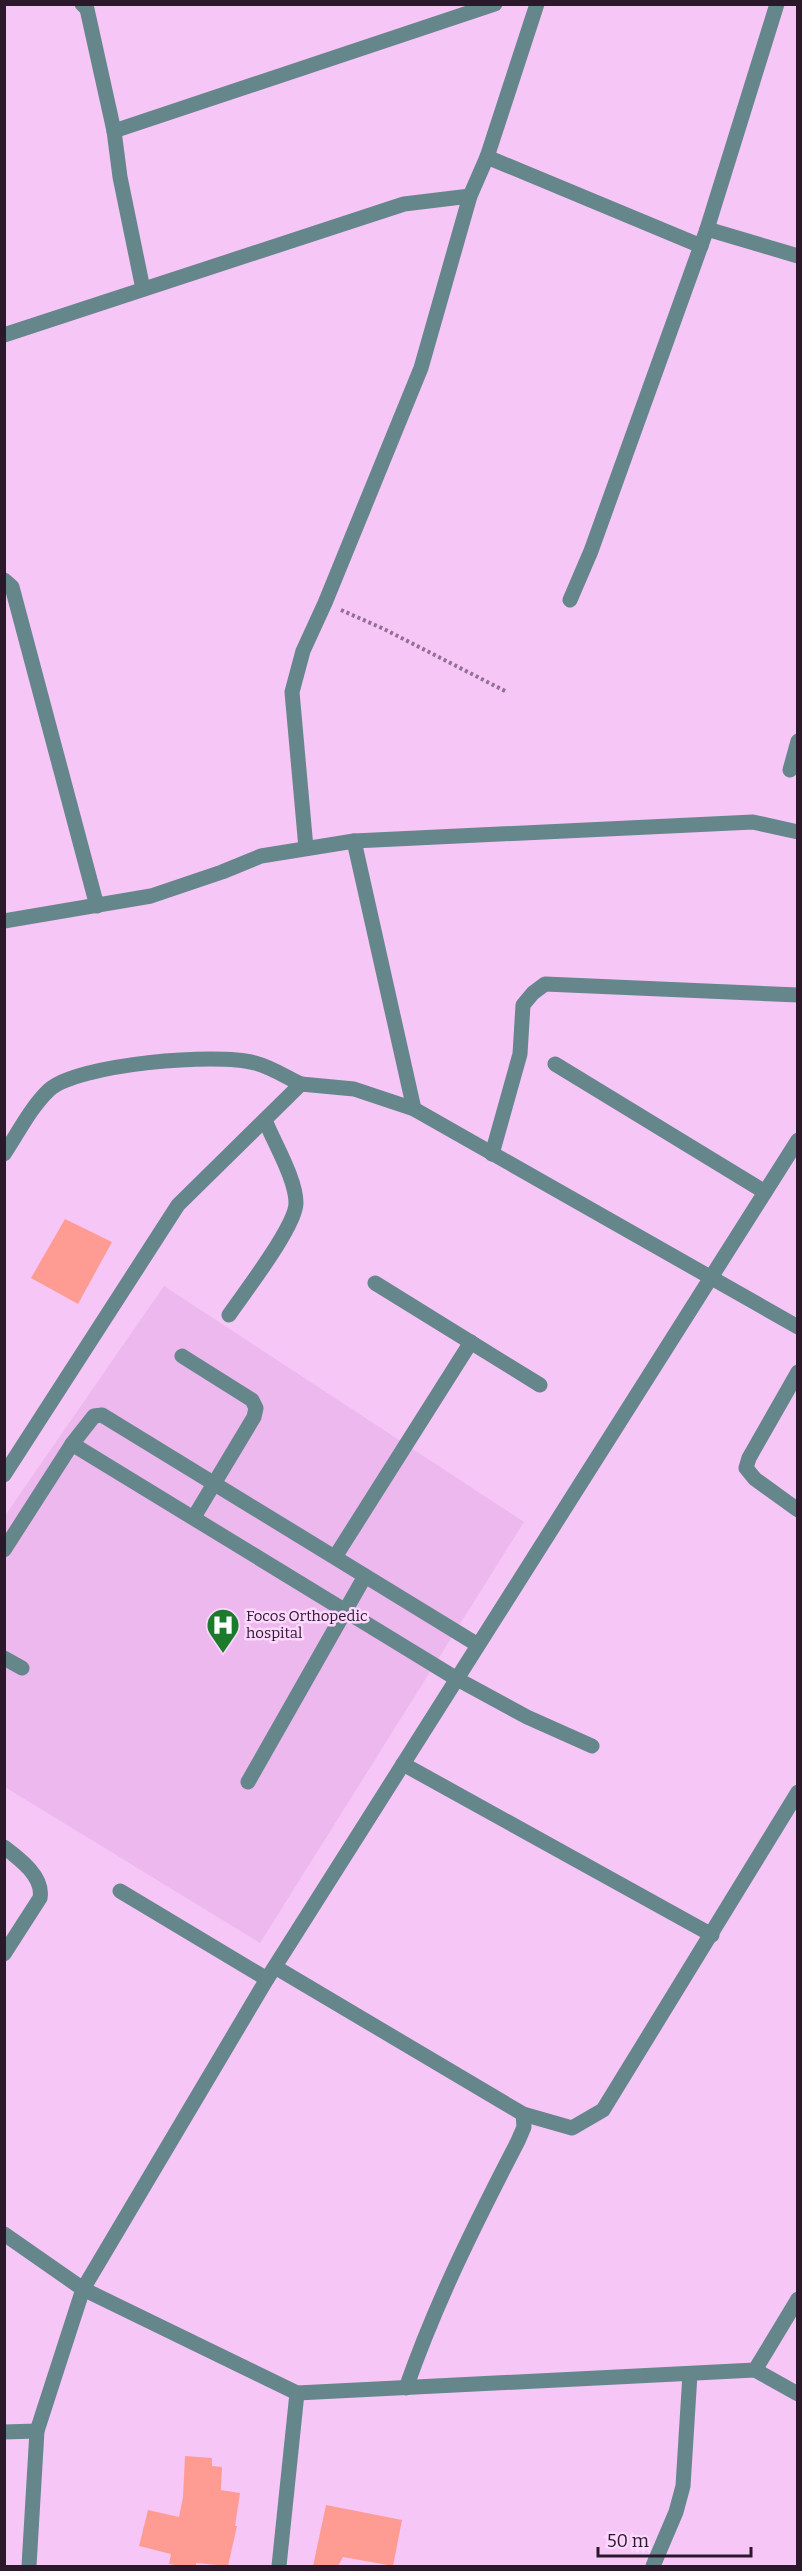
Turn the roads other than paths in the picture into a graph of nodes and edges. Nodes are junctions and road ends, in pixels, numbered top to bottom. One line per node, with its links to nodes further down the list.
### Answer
1 (82, 4): 5 (street)
2 (495, 4): 5 (street)
3 (537, 4): 6 (street)
4 (777, 4): 8 (street)
5 (114, 131): 11 (street)
6 (487, 157): 7 (street); 9 (street)
7 (470, 196): 11 (street); 19 (street)
8 (707, 229): 9 (street); 10 (street)
9 (701, 246): 14 (street)
10 (798, 256)
11 (143, 289): 12 (street)
12 (4, 335)
13 (4, 580): 20 (street)
14 (570, 600)
15 (798, 741): 16 (street)
16 (790, 770)
17 (798, 831): 18 (street)
18 (354, 841): 19 (street); 25 (street)
19 (306, 848): 20 (street)
20 (98, 906): 21 (street)
21 (4, 921)
22 (798, 995): 29 (street)
23 (555, 1064): 30 (street)
24 (301, 1084): 25 (street); 26 (street); 28 (street)
25 (414, 1109): 29 (street)
26 (265, 1120): 33 (street); 40 (street)
27 (798, 1140): 30 (street)
28 (4, 1154)
29 (492, 1154): 31 (street)
30 (765, 1192): 31 (street)
31 (710, 1279): 34 (street); 48 (street)
32 (375, 1283): 35 (street)
33 (229, 1315)
34 (798, 1328)
35 (471, 1342): 38 (street); 45 (street)
36 (182, 1356): 41 (street)
37 (798, 1372): 42 (street)
38 (540, 1385)
39 (72, 1444): 41 (street); 43 (street); 44 (street)
40 (4, 1475)
41 (214, 1482): 43 (street); 45 (street)
42 (798, 1510)
43 (194, 1517): 47 (street)
44 (4, 1550)
45 (335, 1557): 46 (street)
46 (366, 1576): 47 (street); 48 (street)
47 (346, 1611): 51 (street); 54 (street)
48 (478, 1645): 51 (street)
49 (4, 1658): 50 (street)
50 (22, 1668)
51 (457, 1679): 52 (street); 53 (street)
52 (592, 1746)
53 (403, 1764): 58 (street); 60 (street)
54 (248, 1782)
55 (798, 1792): 58 (street)
56 (4, 1846): 59 (street)
57 (120, 1891): 60 (street)
58 (712, 1935): 61 (street)
59 (4, 1954)
60 (271, 1973): 61 (street); 63 (street)
61 (524, 2114): 67 (street)
62 (4, 2234): 63 (street)
63 (83, 2289): 68 (street); 70 (street)
64 (798, 2299): 65 (street)
65 (755, 2370): 66 (street); 69 (street)
66 (690, 2374): 67 (street); 74 (street)
67 (406, 2388): 68 (street)
68 (297, 2393): 73 (street)
69 (798, 2394)
70 (37, 2431): 71 (street); 72 (street)
71 (4, 2432)
72 (29, 2566)
73 (279, 2566)
74 (652, 2566)

